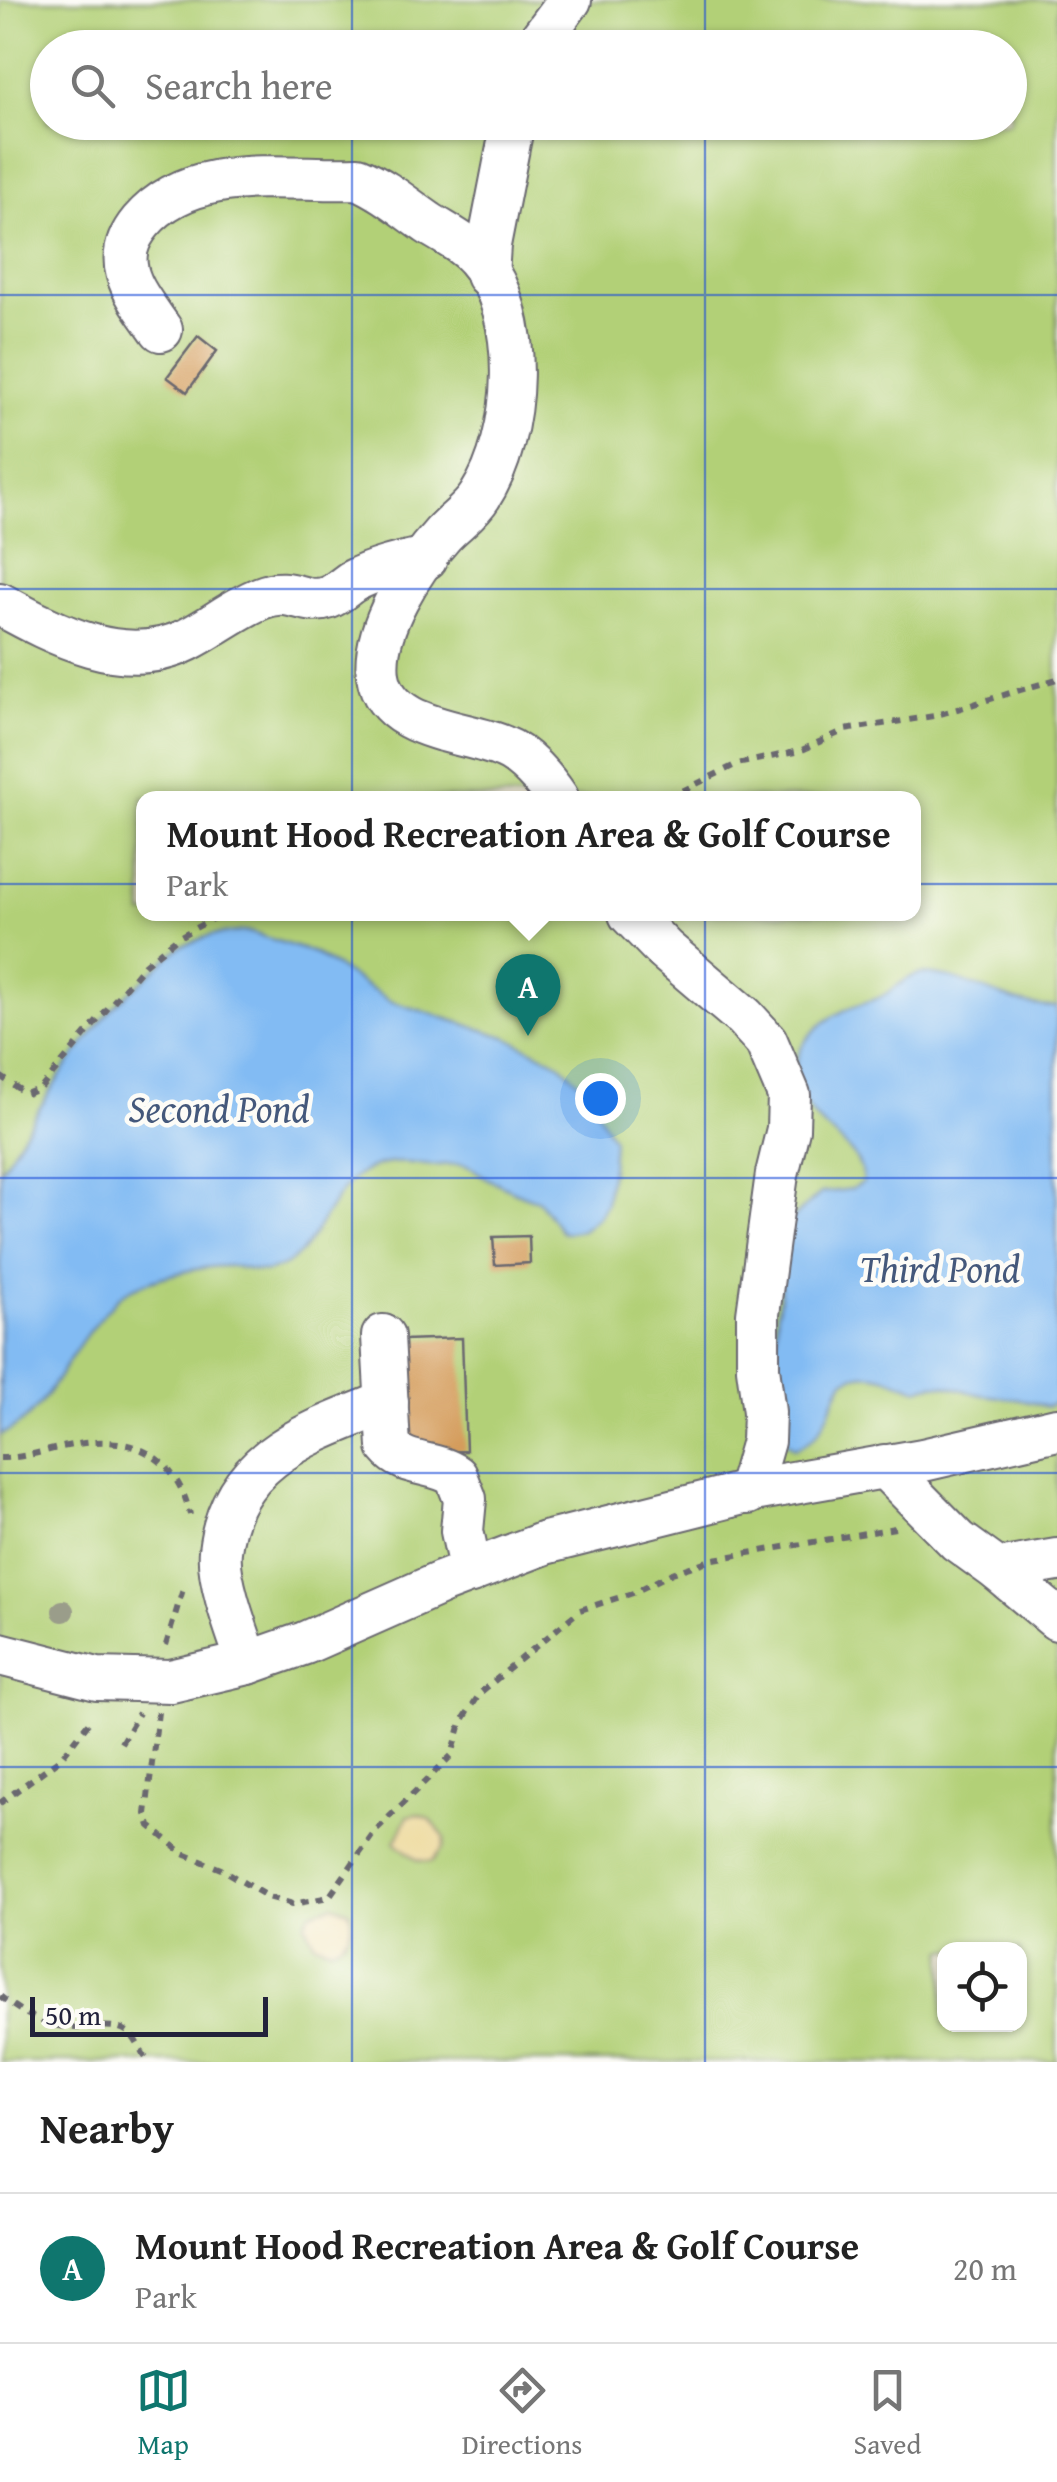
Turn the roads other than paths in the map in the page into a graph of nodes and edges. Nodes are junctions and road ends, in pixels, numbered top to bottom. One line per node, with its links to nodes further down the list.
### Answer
1 (570, 0): 2 (lane)
2 (548, 30)
3 (509, 140): 4 (lane)
4 (487, 275): 5 (lane); 6 (lane)
5 (161, 330)
6 (426, 558): 7 (lane); 8 (lane)
7 (0, 604)
8 (552, 791)
9 (637, 921): 14 (lane)
10 (383, 1336): 11 (lane)
11 (387, 1402): 17 (lane); 20 (lane)
12 (1057, 1428): 13 (lane)
13 (884, 1466): 14 (lane); 16 (lane)
14 (748, 1493): 17 (lane)
15 (1057, 1560): 16 (lane)
16 (998, 1570): 18 (lane)
17 (471, 1572): 20 (lane)
18 (1057, 1619)
19 (0, 1654): 20 (lane)
20 (248, 1662)

